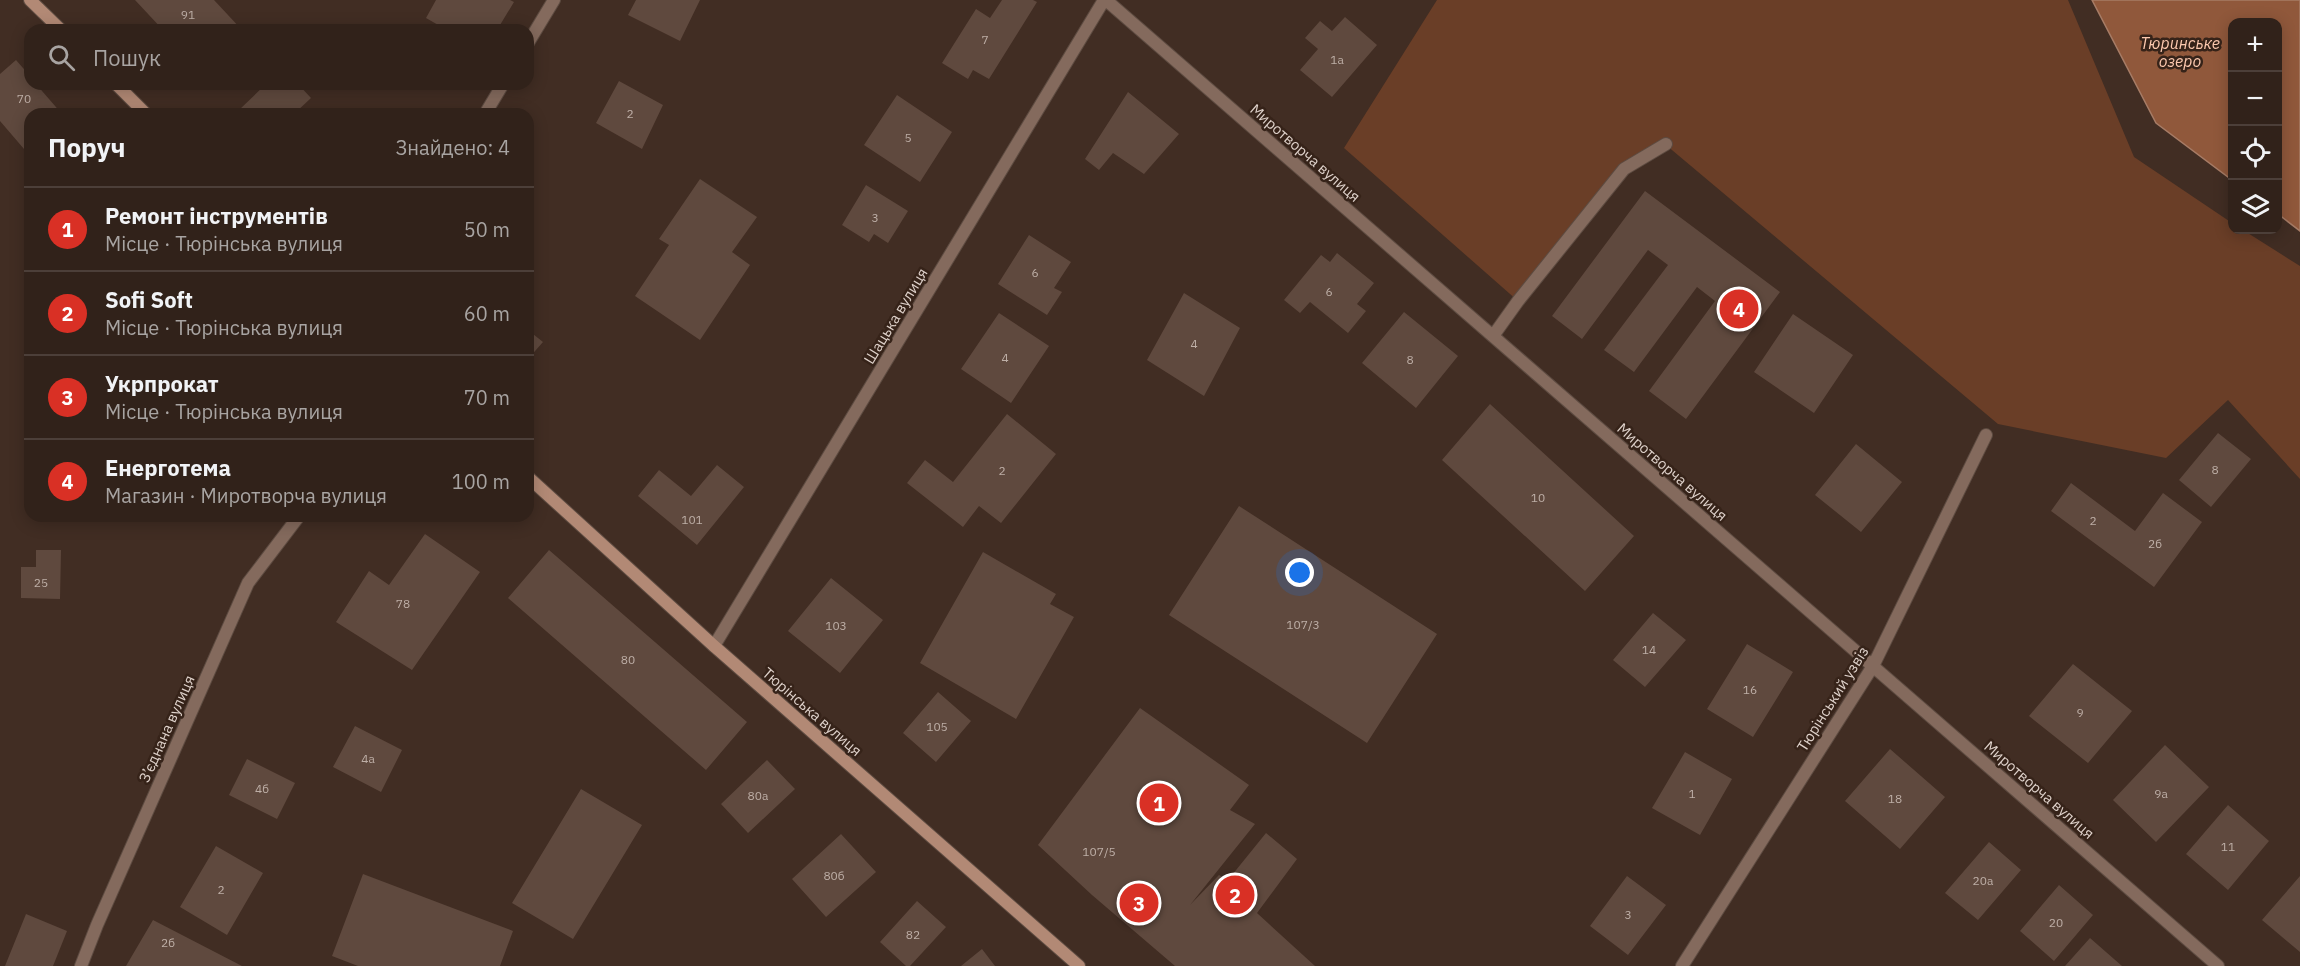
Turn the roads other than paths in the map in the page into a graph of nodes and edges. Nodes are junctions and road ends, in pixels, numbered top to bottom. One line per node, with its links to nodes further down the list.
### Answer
1 (30, 0): 4 (main road)
2 (554, 0): 5 (street)
3 (1105, 0): 11 (street, Миротворча вулиця); 15 (street, Шацька вулиця)
4 (55, 24)
5 (534, 33)
6 (122, 90): 8 (main road)
7 (499, 90): 9 (street)
8 (140, 108)
9 (489, 108)
10 (1666, 144): 11 (street)
11 (1493, 336): 16 (street, Миротворча вулиця)
12 (1986, 435): 16 (street, Тюрінський узвіз)
13 (534, 482): 15 (main road, Тюрінська вулиця)
14 (294, 522): 17 (street, З’єднана вулиця)
15 (714, 646): 18 (main road, Тюрінська вулиця)
16 (1873, 666): 19 (street, Тюрінський узвіз); 20 (street, Миротворча вулиця)
17 (81, 966)
18 (1079, 966)
19 (1682, 966)
20 (2218, 966)

